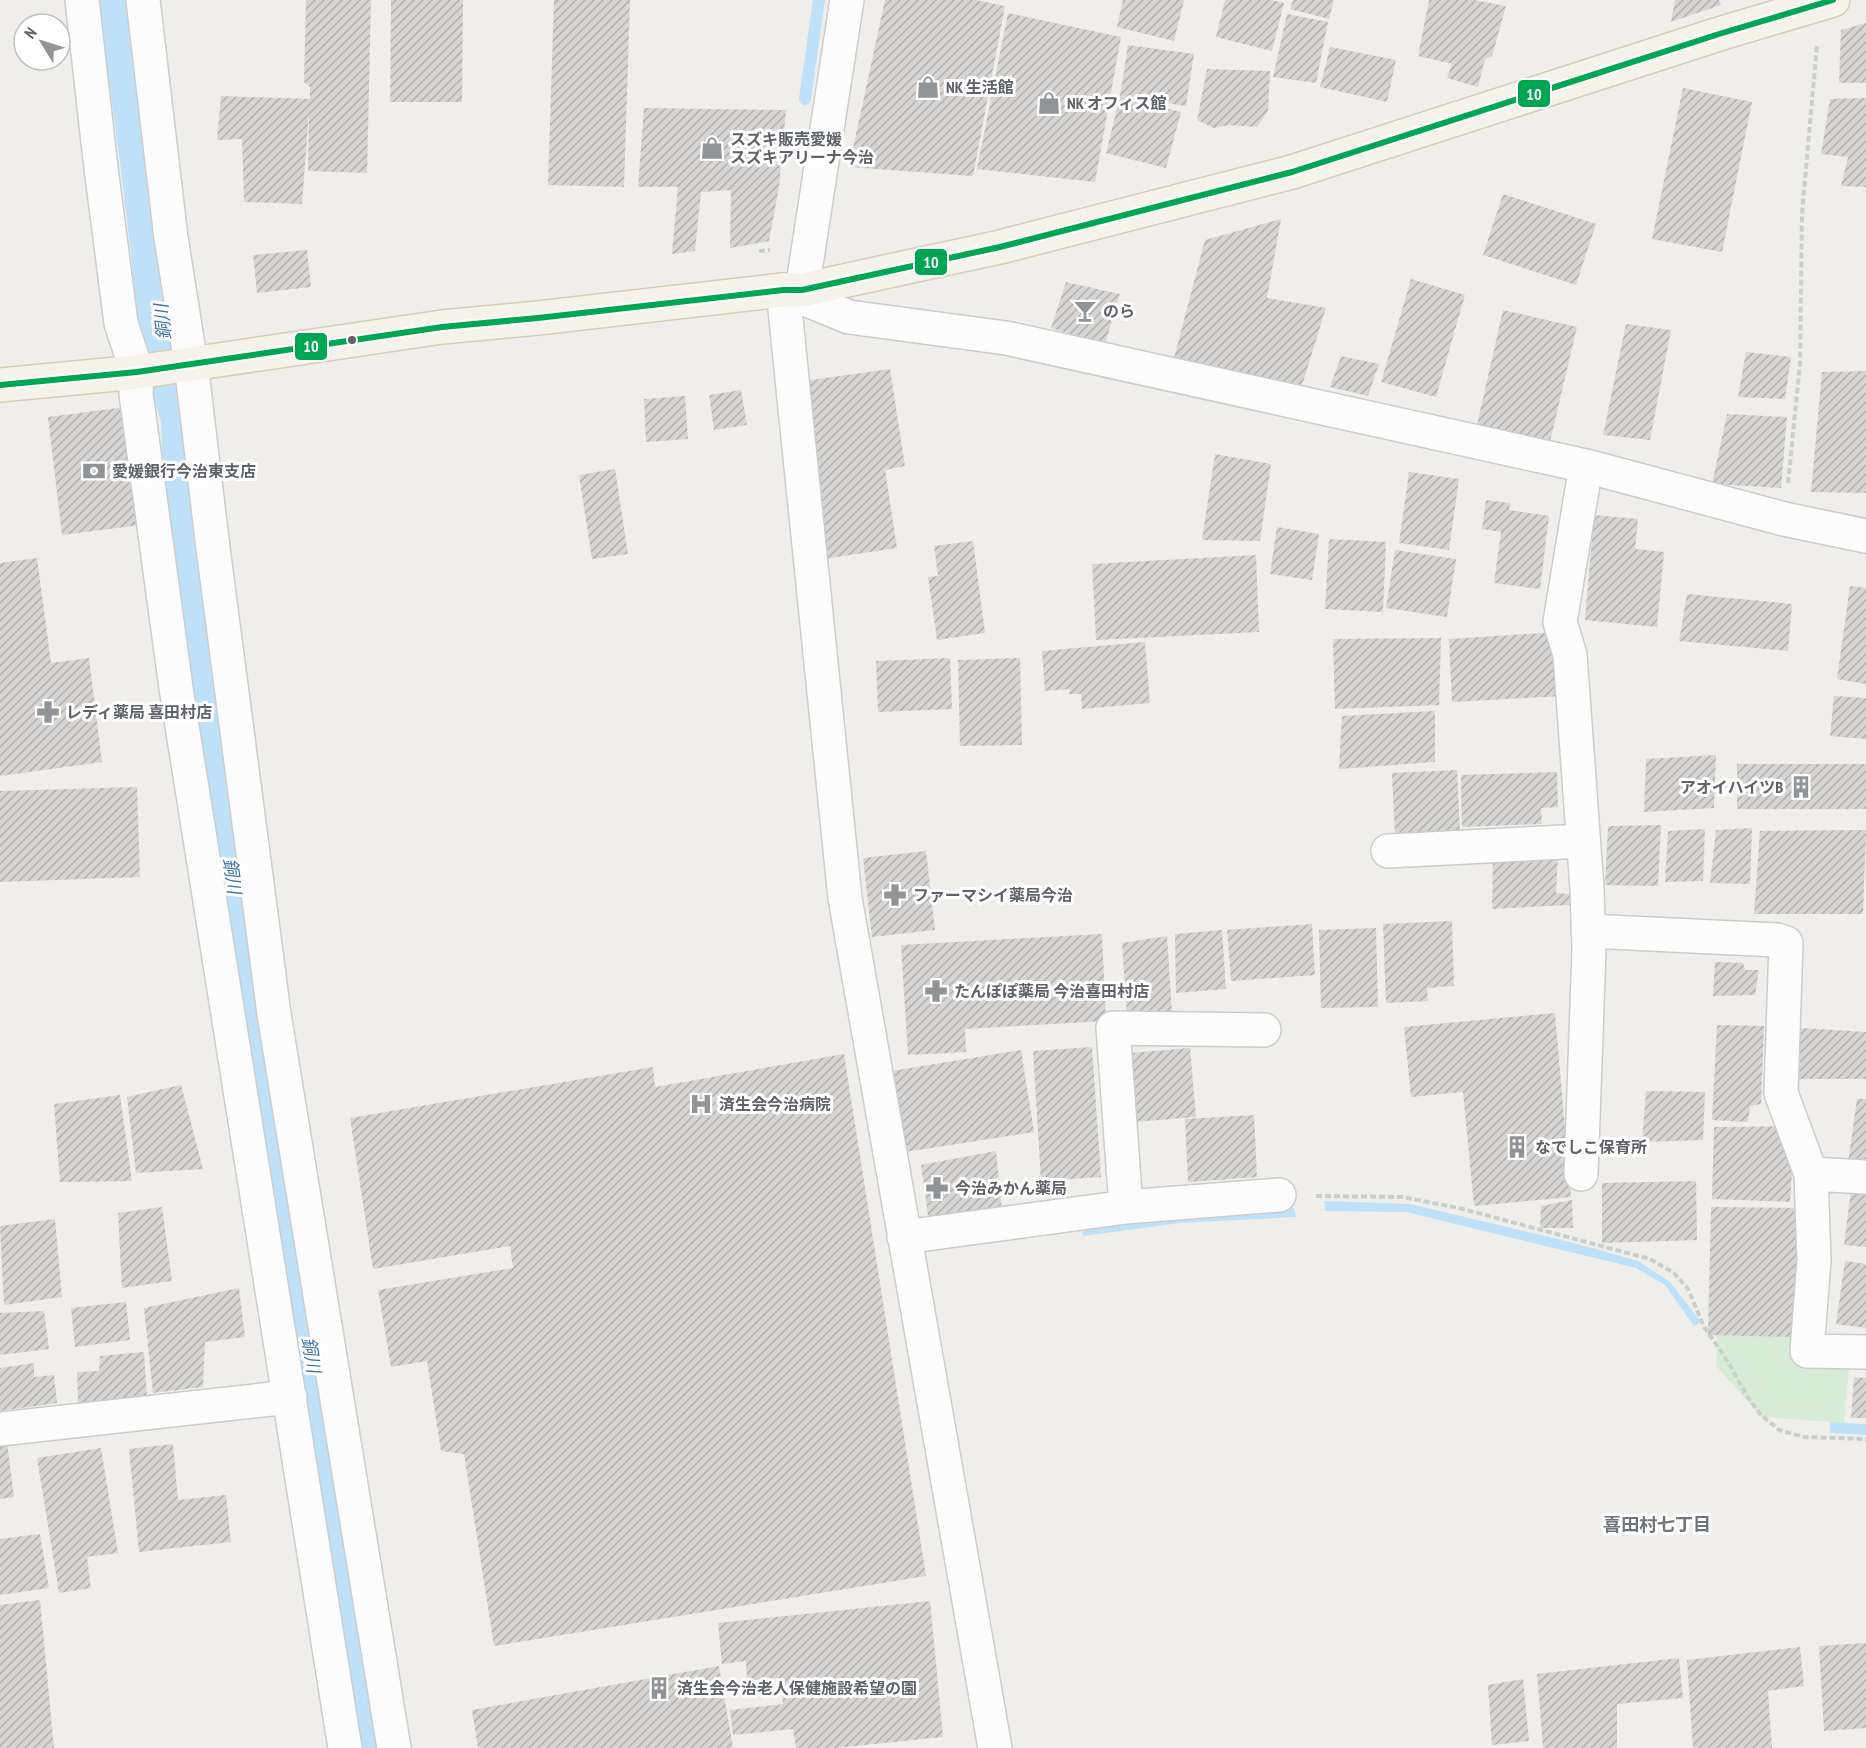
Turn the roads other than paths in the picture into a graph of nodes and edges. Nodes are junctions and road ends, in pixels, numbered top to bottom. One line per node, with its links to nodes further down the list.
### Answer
1 (82, 0): 7 (street)
2 (143, 0): 6 (street)
3 (847, 0): 5 (street)
4 (1826, 2): 5 (main road)
5 (793, 290): 6 (main road); 9 (street); 20 (street)
6 (191, 364): 7 (main road); 25 (street)
7 (137, 372): 8 (main road); 22 (street)
8 (0, 385)
9 (1586, 466): 10 (street); 11 (street)
10 (1866, 536)
11 (1583, 841): 12 (street); 13 (street)
12 (1388, 851)
13 (1588, 931): 15 (street); 16 (street)
14 (1264, 1030): 19 (street)
15 (1581, 1174)
16 (1811, 1174): 17 (street); 21 (street)
17 (1866, 1177)
18 (1279, 1195): 19 (street)
19 (1126, 1207): 20 (street)
20 (904, 1237): 26 (street)
21 (1866, 1352)
22 (290, 1397): 23 (street); 24 (street)
23 (0, 1429)
24 (345, 1748)
25 (394, 1748)
26 (994, 1748)

